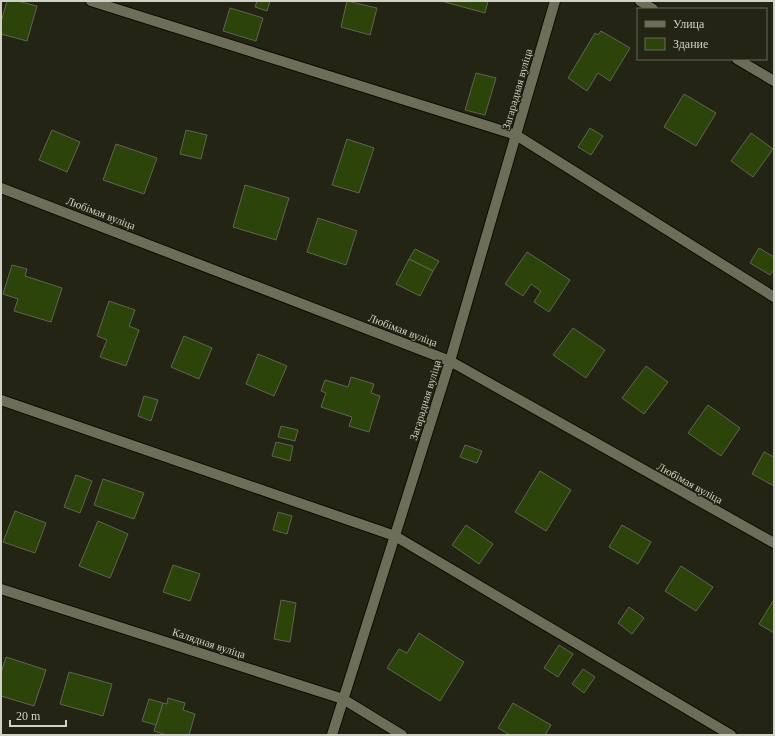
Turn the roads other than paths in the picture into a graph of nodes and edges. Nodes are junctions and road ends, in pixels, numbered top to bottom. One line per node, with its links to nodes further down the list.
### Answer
1 (91, 1): 7 (street)
2 (555, 1): 7 (street, Загарадная вуліца)
3 (640, 1): 4 (street)
4 (651, 8)
5 (739, 60): 6 (street)
6 (774, 81)
7 (516, 135): 9 (street); 10 (street, Загарадная вуліца)
8 (1, 188): 10 (street, Любімая вуліца)
9 (774, 297)
10 (450, 361): 12 (street, Загарадная вуліца); 13 (street, Любімая вуліца)
11 (1, 400): 12 (street)
12 (395, 536): 15 (street, Загарадная вуліца); 18 (street)
13 (774, 543)
14 (1, 589): 15 (street, Калядная вуліца)
15 (343, 699): 16 (street, Загарадная вуліца); 17 (street, Калядная вуліца)
16 (332, 735)
17 (402, 735)
18 (731, 735)

